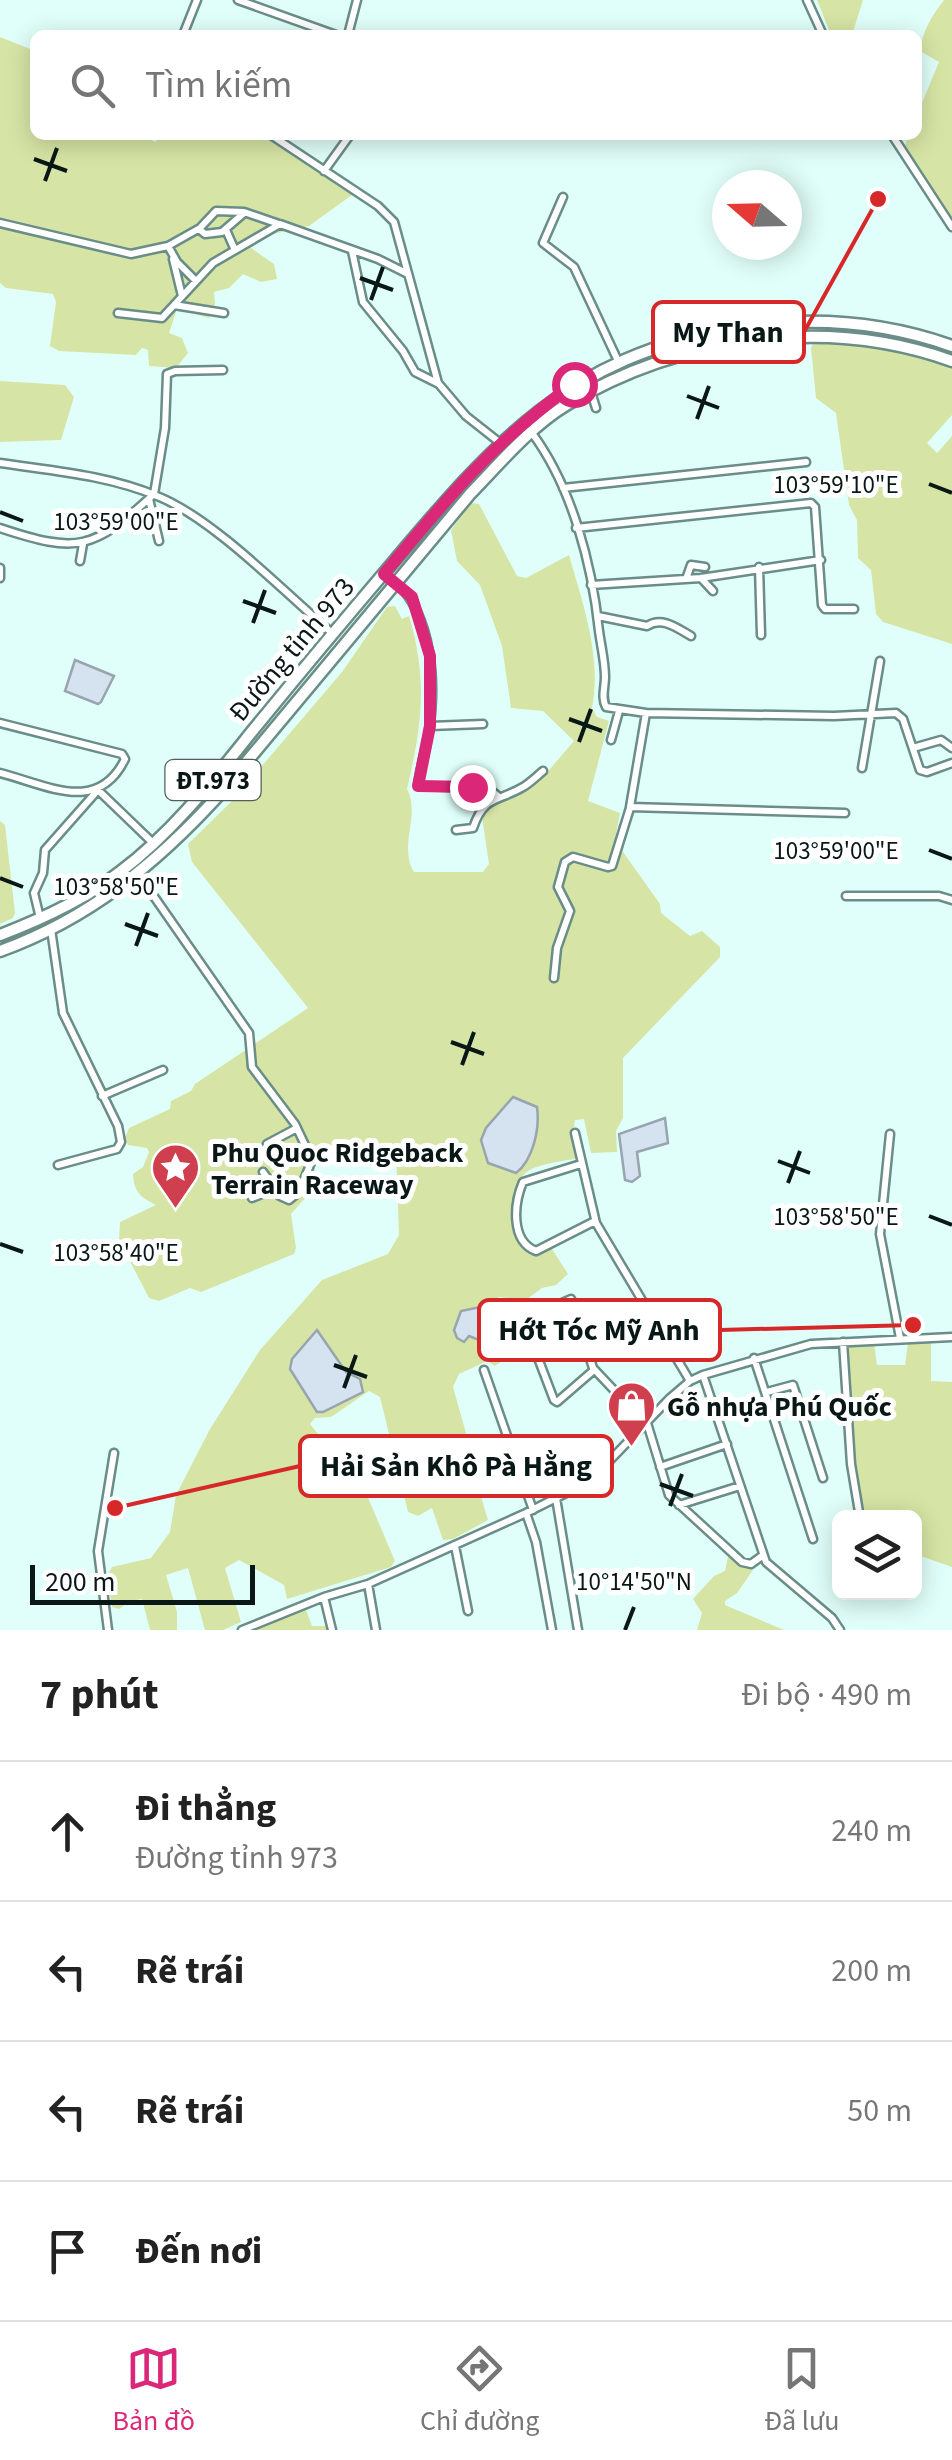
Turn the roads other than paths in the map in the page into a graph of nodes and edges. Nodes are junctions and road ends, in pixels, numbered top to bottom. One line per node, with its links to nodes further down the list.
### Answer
1 (197, 0): 6 (street)
2 (238, 0): 5 (street)
3 (357, 0): 9 (street)
4 (808, 0): 10 (street)
5 (309, 24): 7 (street); 8 (street)
6 (185, 30)
7 (306, 30)
8 (324, 30)
9 (349, 30)
10 (821, 30)
11 (278, 140): 14 (street)
12 (346, 140): 14 (street)
13 (895, 140): 19 (street)
14 (324, 171): 25 (street)
15 (563, 197): 33 (street)
16 (244, 212): 18 (street); 20 (street); 21 (street)
17 (0, 224): 23 (street)
18 (280, 224): 22 (street); 24 (street)
19 (952, 227)
20 (199, 229): 21 (street); 23 (street)
21 (226, 230): 22 (street)
22 (234, 248): 26 (street)
23 (170, 250): 26 (street); 27 (street)
24 (352, 251): 25 (street); 35 (street)
25 (409, 274): 35 (street)
26 (195, 280): 27 (street)
27 (182, 297): 28 (street)
28 (174, 305): 29 (street); 30 (street)
29 (118, 313)
30 (224, 313)
31 (952, 346): 33 (main road, Đường tỉnh 973 / ĐT.973)
32 (952, 360): 36 (main road, Đường tỉnh 973 / ĐT.973)
33 (620, 364): 39 (main road, Đường tỉnh 973 / ĐT.973)
34 (223, 370): 43 (street)
35 (438, 383): 39 (street)
36 (591, 392): 37 (street); 38 (main road, Đường tỉnh 973 / ĐT.973)
37 (596, 408)
38 (532, 432): 42 (street); 57 (main road, Đường tỉnh 973 / ĐT.973)
39 (500, 442): 53 (main road, Đường tỉnh 973 / ĐT.973)
40 (806, 462): 42 (street)
41 (0, 463): 43 (street)
42 (563, 488): 45 (street)
43 (152, 497): 46 (street); 47 (street); 62 (street)
44 (0, 528): 47 (street)
45 (576, 528): 48 (street); 58 (street)
46 (159, 541)
47 (83, 544): 49 (street)
48 (821, 560): 51 (street); 60 (street)
49 (80, 561)
50 (705, 567): 56 (street)
51 (759, 567): 55 (street); 63 (street)
52 (0, 568): 54 (street)
53 (384, 574): 57 (main road); 62 (main road, Đường tỉnh 973 / ĐT.973)
54 (0, 578)
55 (701, 578): 56 (street); 59 (street)
56 (686, 580): 58 (street)
57 (396, 582): 71 (street); 85 (main road, Đường tỉnh 973 / ĐT.973)
58 (592, 585): 61 (street)
59 (713, 591)
60 (854, 609)
61 (598, 616): 64 (street); 66 (street)
62 (332, 633): 84 (main road, Đường tỉnh 973 / ĐT.973)
63 (760, 635)
64 (691, 636)
65 (880, 662): 68 (street)
66 (620, 711): 67 (street); 72 (street)
67 (646, 713): 68 (street); 81 (street)
68 (871, 715): 73 (street); 76 (street)
69 (0, 724): 79 (street)
70 (483, 724): 71 (street)
71 (430, 726): 80 (street)
72 (611, 740)
73 (913, 748): 74 (street); 75 (street)
74 (952, 748)
75 (952, 762)
76 (862, 768)
77 (543, 771): 80 (street)
78 (0, 774): 79 (street)
79 (98, 790): 84 (street); 88 (street)
80 (498, 796): 83 (street)
81 (630, 808): 82 (street); 92 (street)
82 (846, 813)
83 (456, 830)
84 (154, 844): 88 (main road, Đường tỉnh 973 / ĐT.973)
85 (139, 875): 89 (main road, Đường tỉnh 973 / ĐT.973); 95 (street)
86 (846, 896): 87 (street)
87 (952, 900)
88 (40, 918): 90 (main road, Đường tỉnh 973 / ĐT.973)
89 (51, 928): 91 (main road, Đường tỉnh 973 / ĐT.973); 94 (street)
90 (0, 936)
91 (0, 951)
92 (554, 978)
93 (163, 1070): 94 (street)
94 (102, 1096): 100 (street)
95 (297, 1128): 98 (street); 102 (street)
96 (575, 1132): 99 (street)
97 (890, 1134): 106 (street)
98 (267, 1144)
99 (582, 1164): 104 (street); 104 (street)
100 (58, 1165)
101 (263, 1172): 102 (street)
102 (274, 1189): 103 (street)
103 (252, 1198)
104 (595, 1221): 112 (street)
105 (952, 1337): 106 (street)
106 (900, 1338): 107 (street)
107 (843, 1342): 108 (street); 122 (street)
108 (754, 1358): 111 (street); 113 (street)
109 (484, 1370): 123 (street)
110 (594, 1370): 110 (street); 114 (street)
111 (703, 1375): 112 (street); 115 (street)
112 (690, 1381): 114 (street)
113 (767, 1392): 118 (street); 124 (street)
114 (646, 1422): 117 (street); 120 (street)
115 (727, 1444): 117 (street); 119 (street)
116 (114, 1453): 130 (street)
117 (660, 1467): 121 (street)
118 (824, 1478)
119 (740, 1486): 121 (street); 126 (street)
120 (556, 1498): 123 (street); 135 (street)
121 (678, 1506): 126 (street)
122 (859, 1510)
123 (530, 1512): 125 (street); 134 (street)
124 (813, 1539)
125 (455, 1546): 127 (street); 129 (street)
126 (762, 1556): 136 (street)
127 (368, 1584): 128 (street); 133 (street)
128 (324, 1597): 131 (street); 132 (street)
129 (468, 1611)
130 (108, 1630)
131 (242, 1630)
132 (332, 1630)
133 (376, 1630)
134 (552, 1630)
135 (578, 1630)
136 (840, 1630)

